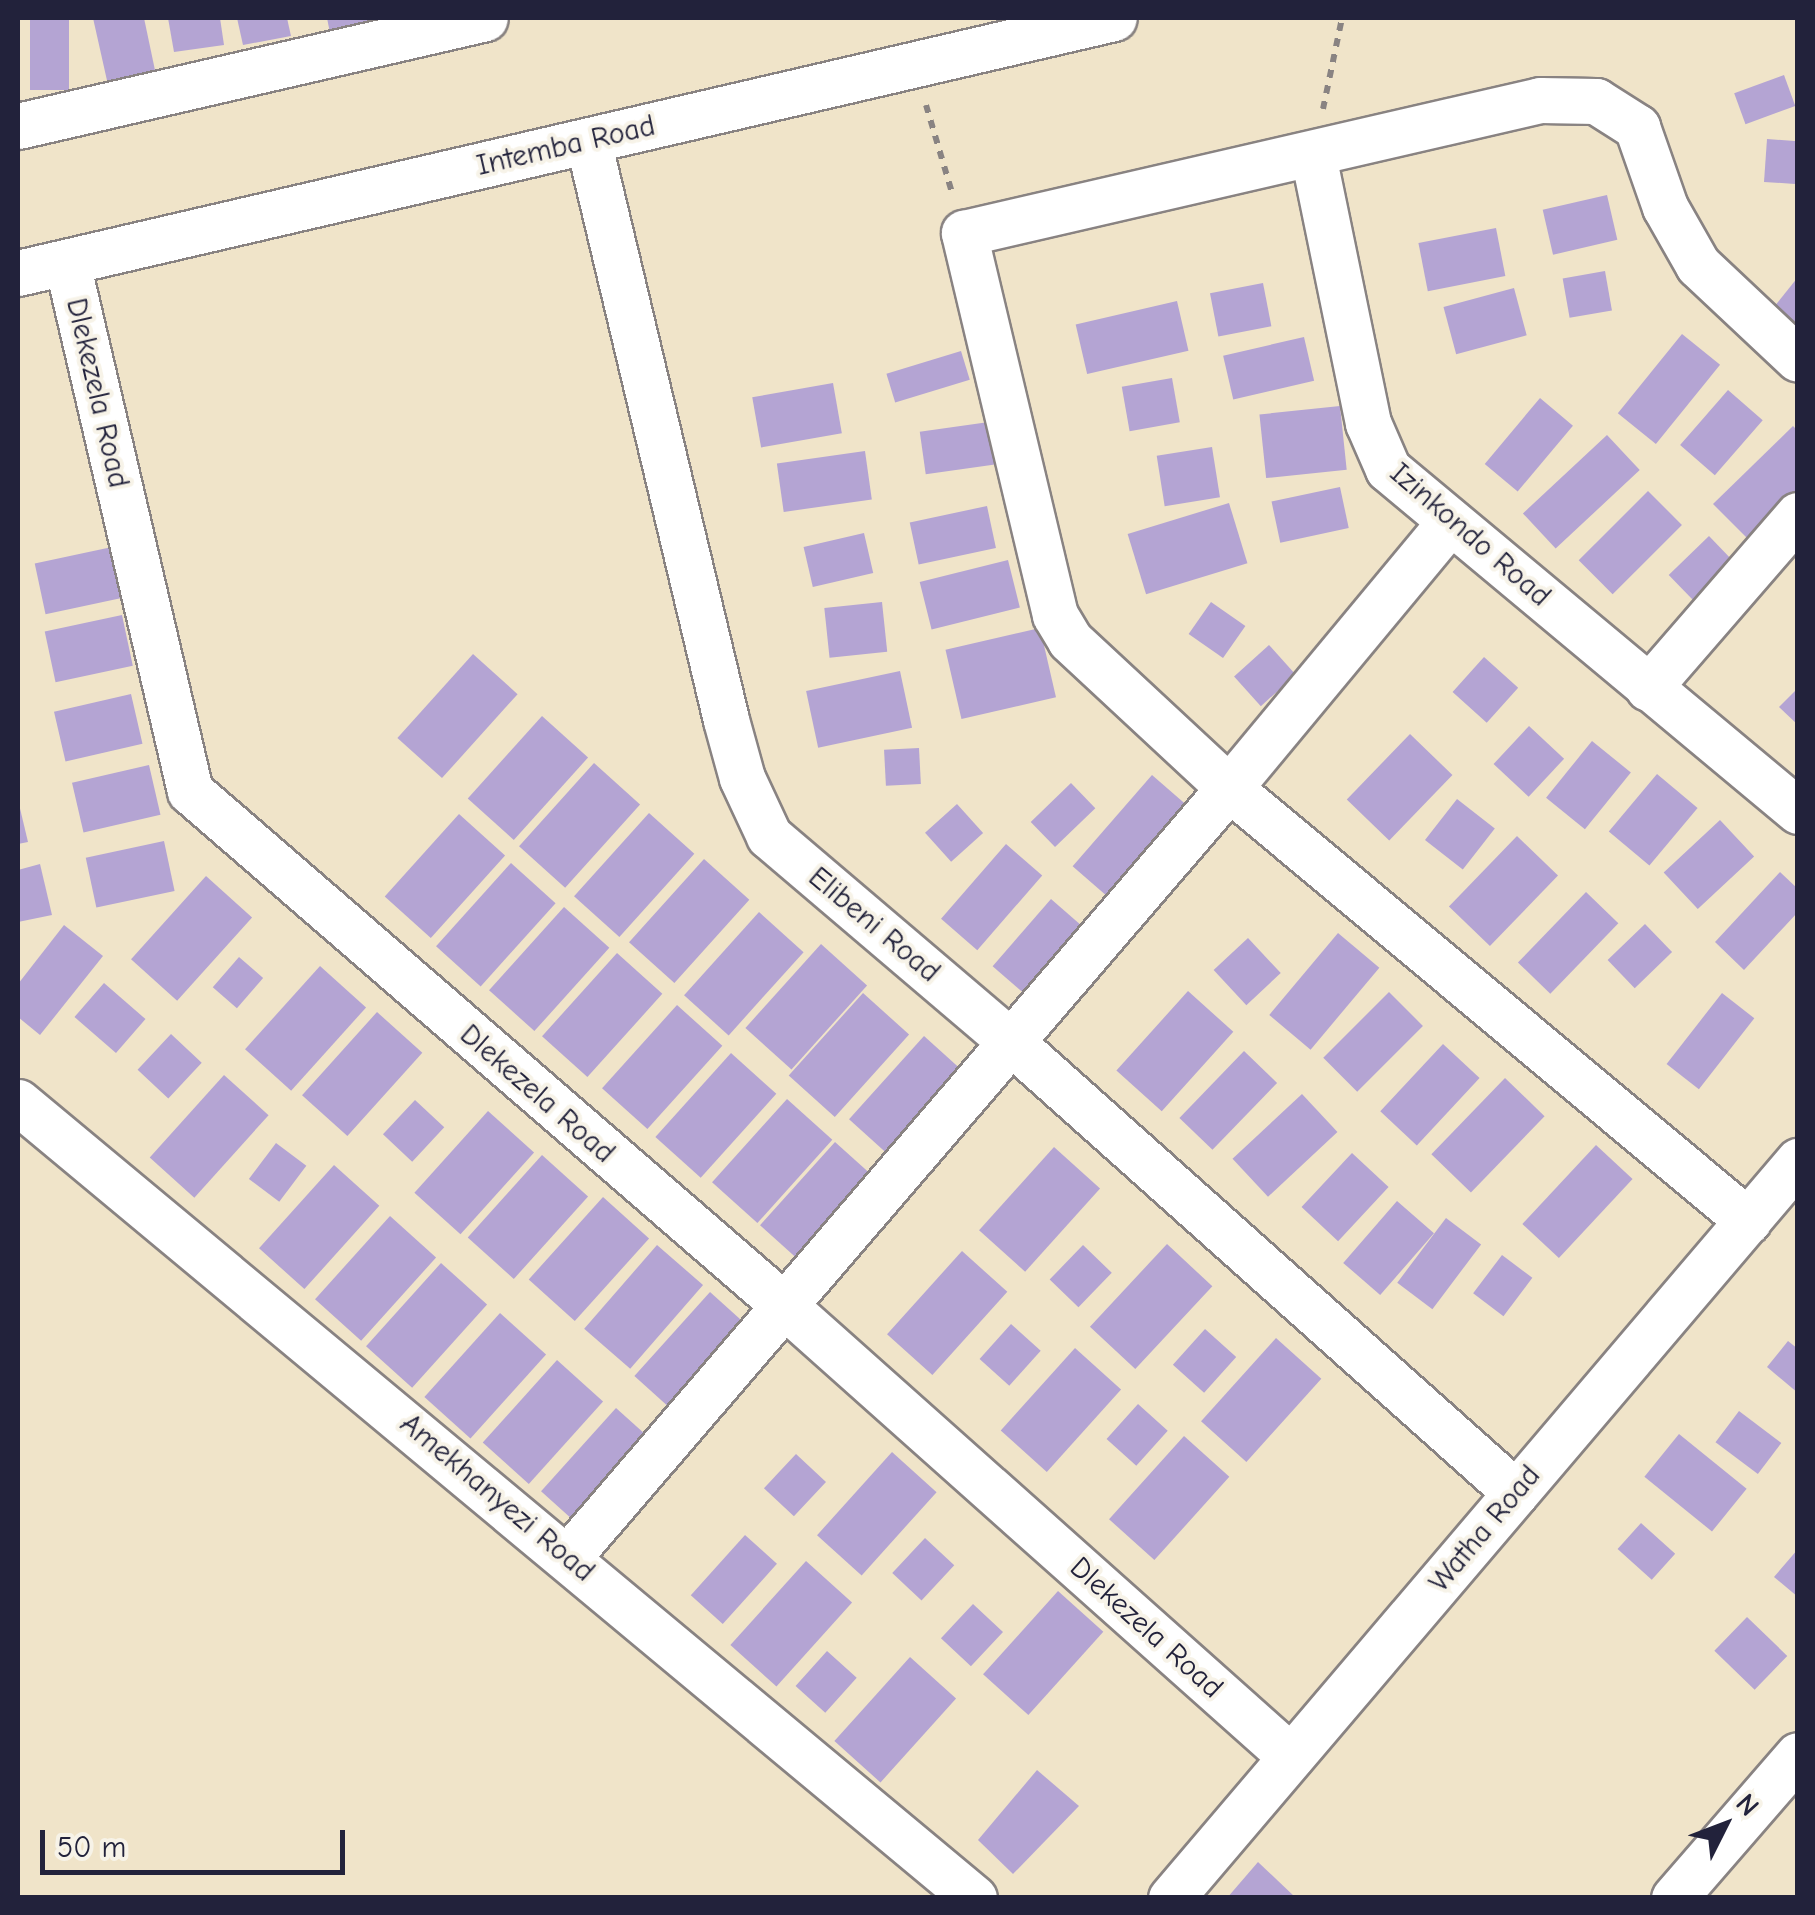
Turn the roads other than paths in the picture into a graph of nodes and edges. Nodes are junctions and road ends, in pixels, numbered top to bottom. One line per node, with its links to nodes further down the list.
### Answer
1 (485, 18): 3 (street)
2 (1114, 18): 4 (street, Intemba Road)
3 (18, 126)
4 (588, 141): 6 (street, Intemba Road); 14 (street, Elibeni Road)
5 (1313, 155): 8 (street); 10 (street, Izinkondo Road); 12 (street)
6 (67, 262): 7 (street, Intemba Road); 18 (street, Dlekezela Road)
7 (18, 273)
8 (1798, 359)
9 (1798, 515): 11 (street)
10 (1450, 522): 11 (street, Izinkondo Road); 12 (street)
11 (1648, 688): 13 (street, Izinkondo Road)
12 (1229, 788): 14 (street); 17 (street)
13 (1798, 811)
14 (1010, 1041): 18 (street); 19 (street, Elibeni Road)
15 (18, 1102): 20 (street, Amekhanyezi Road)
16 (1798, 1160): 17 (street, Watha Road)
17 (1748, 1221): 19 (street, Watha Road)
18 (786, 1307): 20 (street); 22 (street, Dlekezela Road)
19 (1516, 1492): 22 (street, Watha Road)
20 (568, 1556): 23 (street, Amekhanyezi Road)
21 (1798, 1755): 25 (street)
22 (1291, 1757): 24 (street, Watha Road)
23 (974, 1898)
24 (1171, 1898)
25 (1674, 1898)

